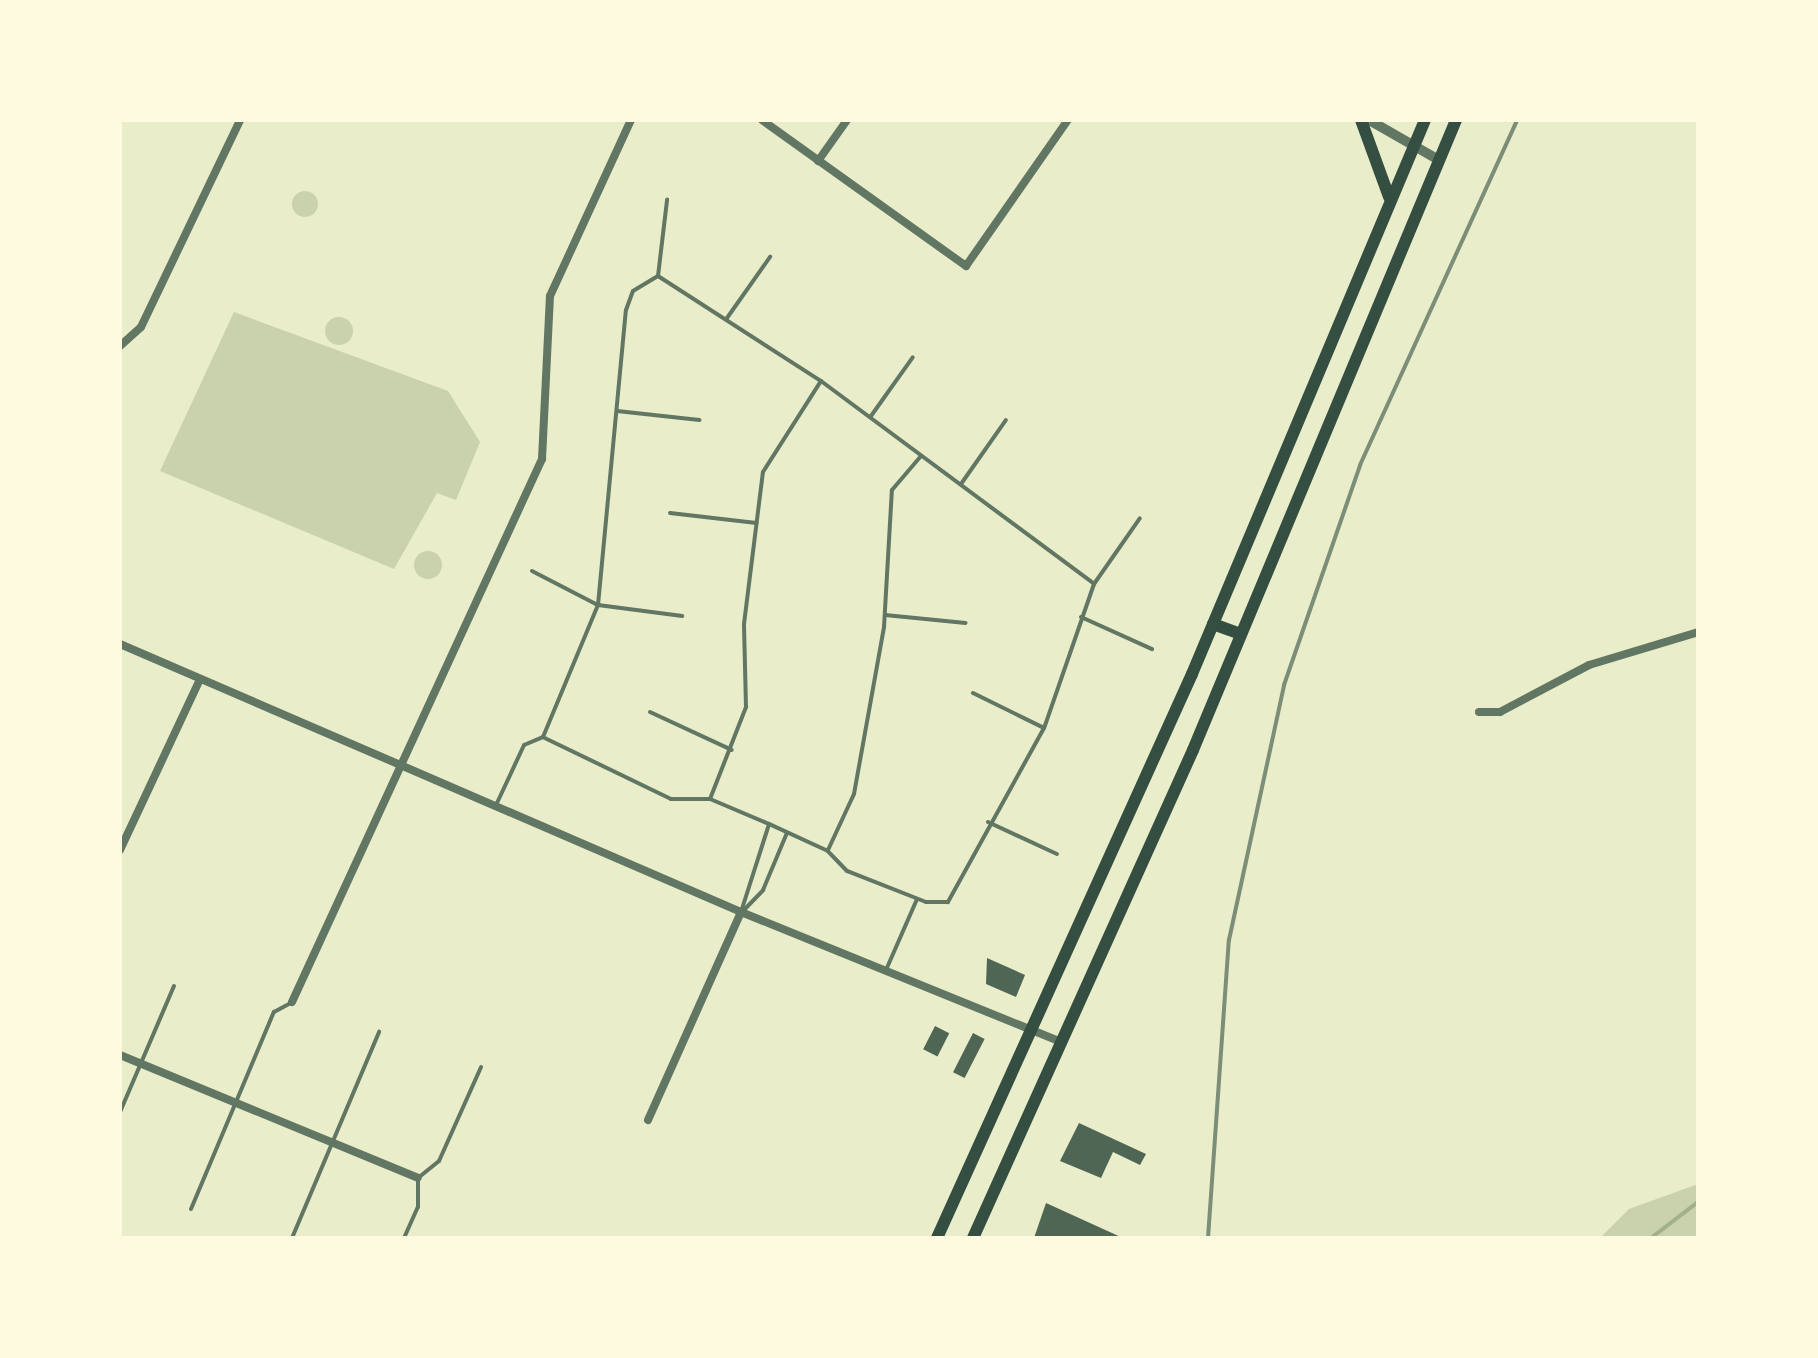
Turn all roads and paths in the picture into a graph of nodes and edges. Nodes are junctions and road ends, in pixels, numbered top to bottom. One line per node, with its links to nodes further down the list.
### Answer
1 (240, 120): 18 (street)
2 (631, 120): 49 (street)
3 (762, 120): 12 (street)
4 (847, 120): 12 (street)
5 (1068, 120): 12 (street)
6 (1361, 120): 13 (main road)
7 (1369, 120): 10 (street)
8 (1425, 120): 10 (main road)
9 (1456, 120): 11 (main road)
10 (1413, 146): 11 (street); 13 (main road)
11 (1437, 159): 39 (main road)
12 (818, 161)
13 (1389, 197): 37 (main road)
14 (667, 200): 16 (lane)
15 (770, 257): 17 (lane)
16 (658, 276): 17 (lane); 21 (lane)
17 (727, 318): 20 (lane)
18 (120, 346)
19 (913, 357): 22 (lane)
20 (821, 381): 22 (lane); 29 (lane)
21 (617, 411): 23 (lane); 32 (lane)
22 (871, 416): 25 (lane)
23 (700, 420)
24 (1006, 420): 26 (lane)
25 (921, 456): 26 (lane); 33 (lane)
26 (961, 484): 31 (lane)
27 (670, 513): 29 (lane)
28 (1140, 518): 31 (lane)
29 (756, 523): 48 (lane)
30 (532, 571): 32 (lane)
31 (1094, 584): 35 (lane)
32 (598, 605): 34 (lane); 47 (lane)
33 (885, 615): 36 (lane); 56 (lane)
34 (682, 616)
35 (1081, 617): 41 (lane); 46 (lane)
36 (966, 623)
37 (1213, 624): 39 (main road); 63 (main road)
38 (1698, 632): 45 (street)
39 (1240, 634): 65 (main road)
40 (120, 644): 42 (street)
41 (1152, 649)
42 (200, 679): 49 (street); 55 (street)
43 (973, 693): 46 (lane)
44 (650, 712): 48 (lane)
45 (1479, 712)
46 (1044, 728): 52 (lane)
47 (543, 737): 50 (lane); 51 (lane)
48 (732, 750): 50 (lane)
49 (402, 763): 51 (street); 62 (street)
50 (710, 799): 53 (lane)
51 (497, 803): 59 (street)
52 (988, 822): 57 (lane); 58 (lane)
53 (769, 824): 54 (lane); 59 (lane)
54 (787, 832): 56 (lane); 59 (lane)
55 (120, 850)
56 (828, 851): 58 (lane)
57 (1057, 854)
58 (917, 899): 60 (lane)
59 (741, 912): 60 (street); 71 (street)
60 (886, 971): 63 (street)
61 (174, 986): 67 (lane)
62 (292, 1002): 69 (lane)
63 (1031, 1028): 65 (street); 77 (main road)
64 (379, 1032): 72 (lane)
65 (1061, 1042): 78 (main road)
66 (120, 1055): 67 (street)
67 (141, 1064): 69 (street); 70 (lane)
68 (481, 1067): 73 (lane)
69 (235, 1106): 72 (street); 74 (lane)
70 (120, 1112)
71 (648, 1120)
72 (331, 1143): 73 (street); 75 (lane)
73 (418, 1178): 76 (lane)
74 (191, 1209)
75 (292, 1238)
76 (404, 1238)
77 (937, 1238)
78 (973, 1238)

